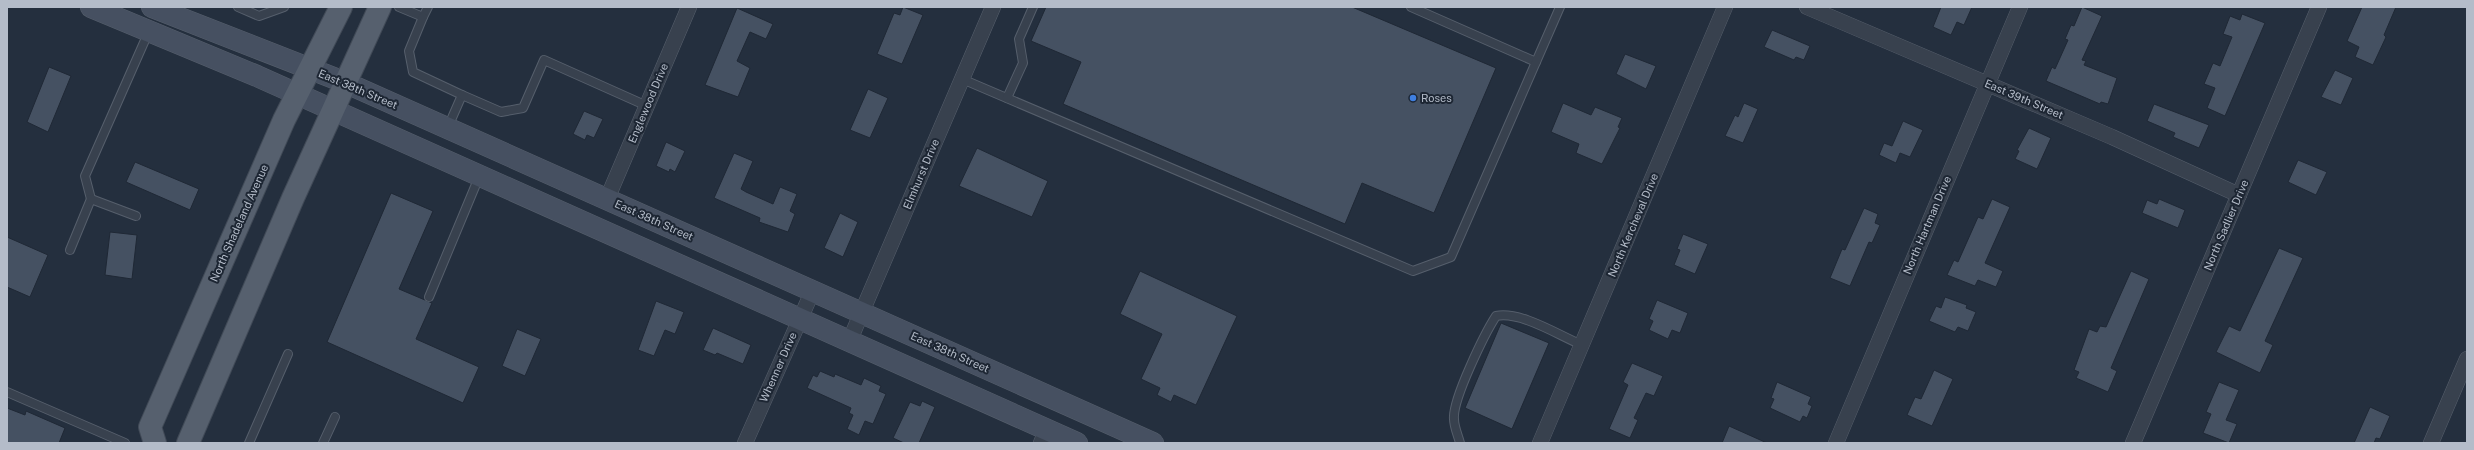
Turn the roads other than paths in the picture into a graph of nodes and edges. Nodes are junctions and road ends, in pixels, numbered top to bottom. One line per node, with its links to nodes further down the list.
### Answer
1 (91, 7): 21 (main road)
2 (152, 7): 23 (main road, East 38th Street)
3 (238, 7): 19 (lane)
4 (267, 7): 19 (lane)
5 (284, 7): 19 (lane)
6 (341, 7): 23 (main road, North Shadeland Avenue)
7 (380, 7): 25 (main road)
8 (399, 7): 20 (lane)
9 (428, 7): 20 (lane)
10 (689, 7): 30 (street, Englewood Drive)
11 (993, 7): 24 (street, Elmhurst Drive)
12 (1033, 7): 29 (lane)
13 (1412, 7): 22 (lane)
14 (1560, 7): 22 (lane)
15 (1725, 7): 44 (street, North Kercheval Drive)
16 (1807, 7): 26 (street, East 39th Street)
17 (2020, 7): 26 (street, North Hartman Drive)
18 (2319, 7): 34 (street, North Sadlier Drive)
19 (275, 10)
20 (423, 17): 28 (lane)
21 (149, 30): 27 (main road); 35 (lane)
22 (1536, 62): 29 (lane)
23 (310, 69): 25 (main road, East 38th Street); 27 (main road, North Shadeland Avenue)
24 (962, 79): 29 (lane); 41 (street, Elmhurst Drive)
25 (344, 82): 31 (main road); 32 (main road, East 38th Street)
26 (1986, 84): 34 (street, East 39th Street); 60 (street, North Hartman Drive)
27 (297, 95): 31 (main road); 51 (main road, North Shadeland Avenue)
28 (462, 95): 30 (lane); 32 (lane)
29 (1007, 98)
30 (647, 106): 36 (street, Englewood Drive)
31 (332, 111): 33 (main road); 52 (main road)
32 (448, 127): 36 (main road, East 38th Street)
33 (480, 176): 40 (lane); 42 (main road)
34 (2239, 195): 61 (street, North Sadlier Drive)
35 (91, 199): 37 (lane); 38 (lane)
36 (607, 199): 39 (main road, East 38th Street)
37 (136, 216)
38 (70, 250)
39 (812, 290): 41 (main road, East 38th Street); 42 (street, Whenner Drive)
40 (428, 297)
41 (862, 312): 43 (street, Elmhurst Drive); 57 (main road, East 38th Street)
42 (799, 319): 43 (main road); 55 (street, Whenner Drive)
43 (849, 342): 49 (main road)
44 (1582, 345): 58 (lane); 59 (street, North Kercheval Drive)
45 (288, 354): 53 (lane)
46 (2467, 359): 62 (street)
47 (7, 392): 50 (lane)
48 (335, 417): 54 (lane)
49 (1044, 436): 56 (main road)
50 (125, 443)
51 (155, 443)
52 (188, 443)
53 (249, 443)
54 (323, 443)
55 (745, 443)
56 (1077, 443)
57 (1152, 443)
58 (1460, 443)
59 (1540, 443)
60 (1836, 443)
61 (2133, 443)
62 (2431, 443)

